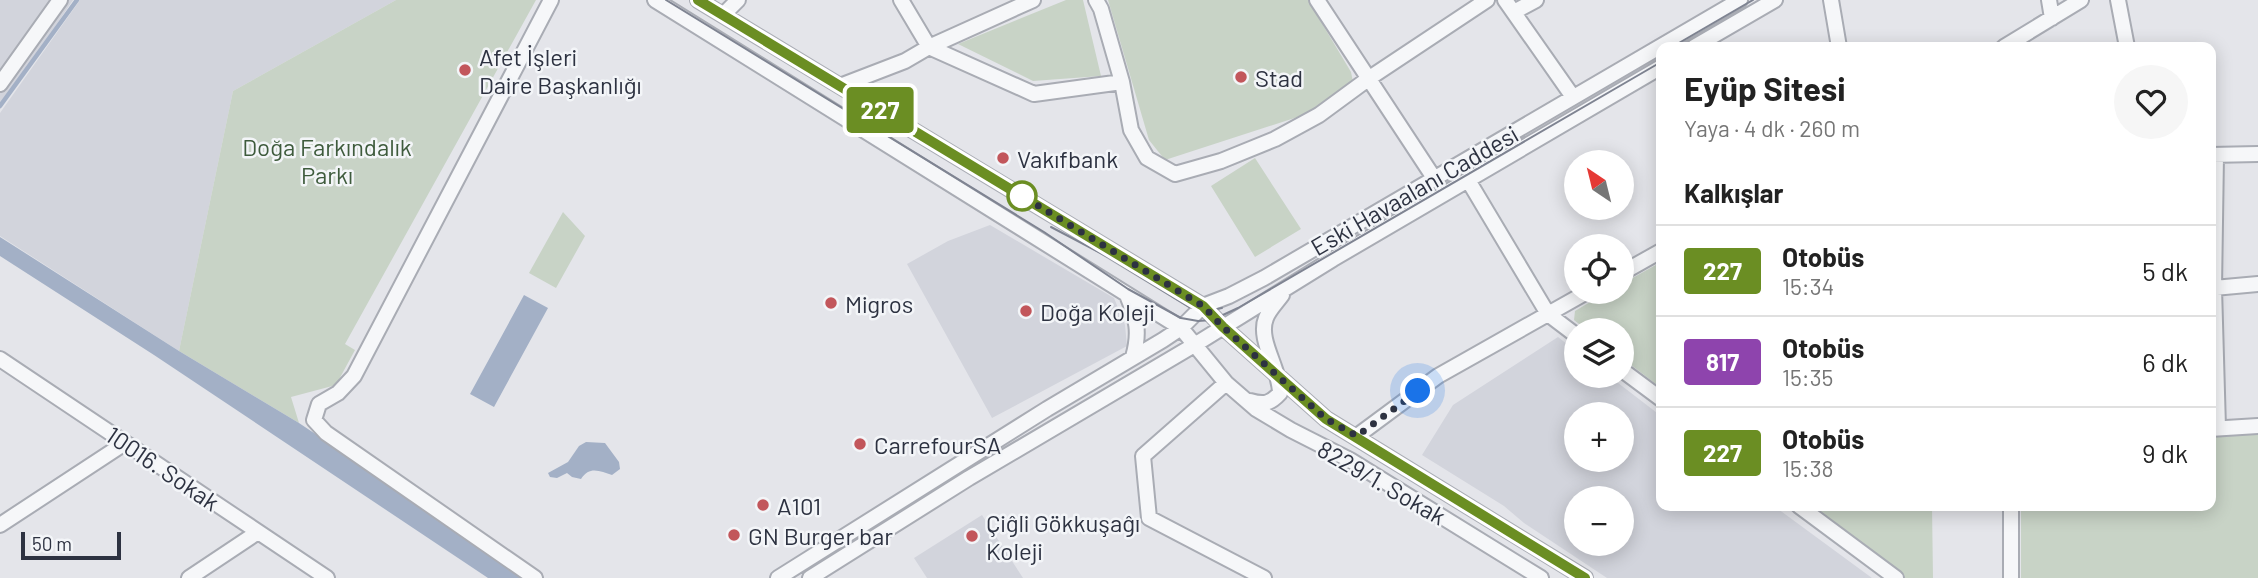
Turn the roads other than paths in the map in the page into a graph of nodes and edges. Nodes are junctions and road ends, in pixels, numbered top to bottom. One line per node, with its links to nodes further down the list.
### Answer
1 (60, 0): 32 (street)
2 (551, 0): 69 (street)
3 (655, 0): 44 (street, 8229/1. Sokak)
4 (698, 0): 20 (street, 8229/1. Sokak)
5 (738, 0): 20 (street)
6 (901, 0): 27 (street)
7 (1033, 0): 27 (street)
8 (1096, 0): 31 (street)
9 (1317, 0): 30 (street)
10 (1488, 0): 30 (street)
11 (1505, 0): 19 (street)
12 (1535, 0): 19 (street)
13 (1740, 0): 22 (street, Eski Havaalanı Caddesi)
14 (1775, 0): 23 (street)
15 (1831, 0): 24 (street)
16 (2049, 0): 21 (street)
17 (2081, 0): 21 (street)
18 (2118, 0): 26 (street)
19 (1514, 12): 34 (street)
20 (723, 15): 33 (street, 8229/1. Sokak)
21 (2052, 18): 25 (street)
22 (1668, 42)
23 (1703, 42)
24 (1838, 42)
25 (2012, 42)
26 (2126, 42)
27 (929, 47): 31 (street); 33 (street)
28 (1656, 49): 34 (street, Eski Havaalanı Caddesi)
29 (1656, 70): 38 (street, Eski Havaalanı Caddesi)
30 (1368, 79): 31 (street); 37 (street)
31 (1122, 82)
32 (0, 84)
33 (839, 86): 46 (street, 8229/1. Sokak)
34 (1573, 97): 37 (street, Eski Havaalanı Caddesi)
35 (2258, 154): 36 (street)
36 (2216, 155)
37 (1434, 178): 46 (street, Eski Havaalanı Caddesi)
38 (1468, 180): 42 (street, Eski Havaalanı Caddesi); 47 (street)
39 (1656, 254): 40 (street)
40 (1634, 266)
41 (2258, 284): 43 (street)
42 (1286, 288): 49 (street, Eski Havaalanı Caddesi); 54 (street)
43 (2216, 288)
44 (1127, 295): 50 (street, 8229/1. Sokak); 52 (street)
45 (1566, 304): 47 (street)
46 (1203, 306): 49 (street, 8229/1. Sokak); 50 (street, Eski Havaalanı Caddesi)
47 (1548, 314): 48 (street); 61 (street)
48 (1564, 326)
49 (1223, 327): 51 (street, Eski Havaalanı Caddesi); 54 (street, 8229/1. Sokak)
50 (1181, 328): 51 (street, 8229/1. Sokak); 52 (street, Eski Havaalanı Caddesi)
51 (1196, 344): 56 (street, 8229/1. Sokak); 71 (street, Eski Havaalanı Caddesi)
52 (1133, 357): 70 (street, Eski Havaalanı Caddesi)
53 (0, 359): 62 (street, 10016. Sokak)
54 (1280, 378): 58 (street); 61 (street, 8229/1. Sokak)
55 (1634, 379): 57 (street)
56 (1226, 383): 58 (street, 8229/1. Sokak); 72 (street)
57 (1656, 395)
58 (1245, 400): 73 (street, 8229/1. Sokak)
59 (2258, 426): 60 (street)
60 (2216, 428)
61 (1357, 436): 74 (street, 8229/1. Sokak)
62 (125, 443): 65 (street); 66 (street, 10016. Sokak)
63 (1811, 511): 75 (street)
64 (2011, 511): 76 (street)
65 (0, 524)
66 (258, 532): 67 (street); 68 (street, 10016. Sokak)
67 (189, 578)
68 (327, 578)
69 (535, 578)
70 (778, 578)
71 (810, 578)
72 (1264, 578)
73 (1541, 578)
74 (1585, 578)
75 (1896, 578)
76 (2011, 578)

